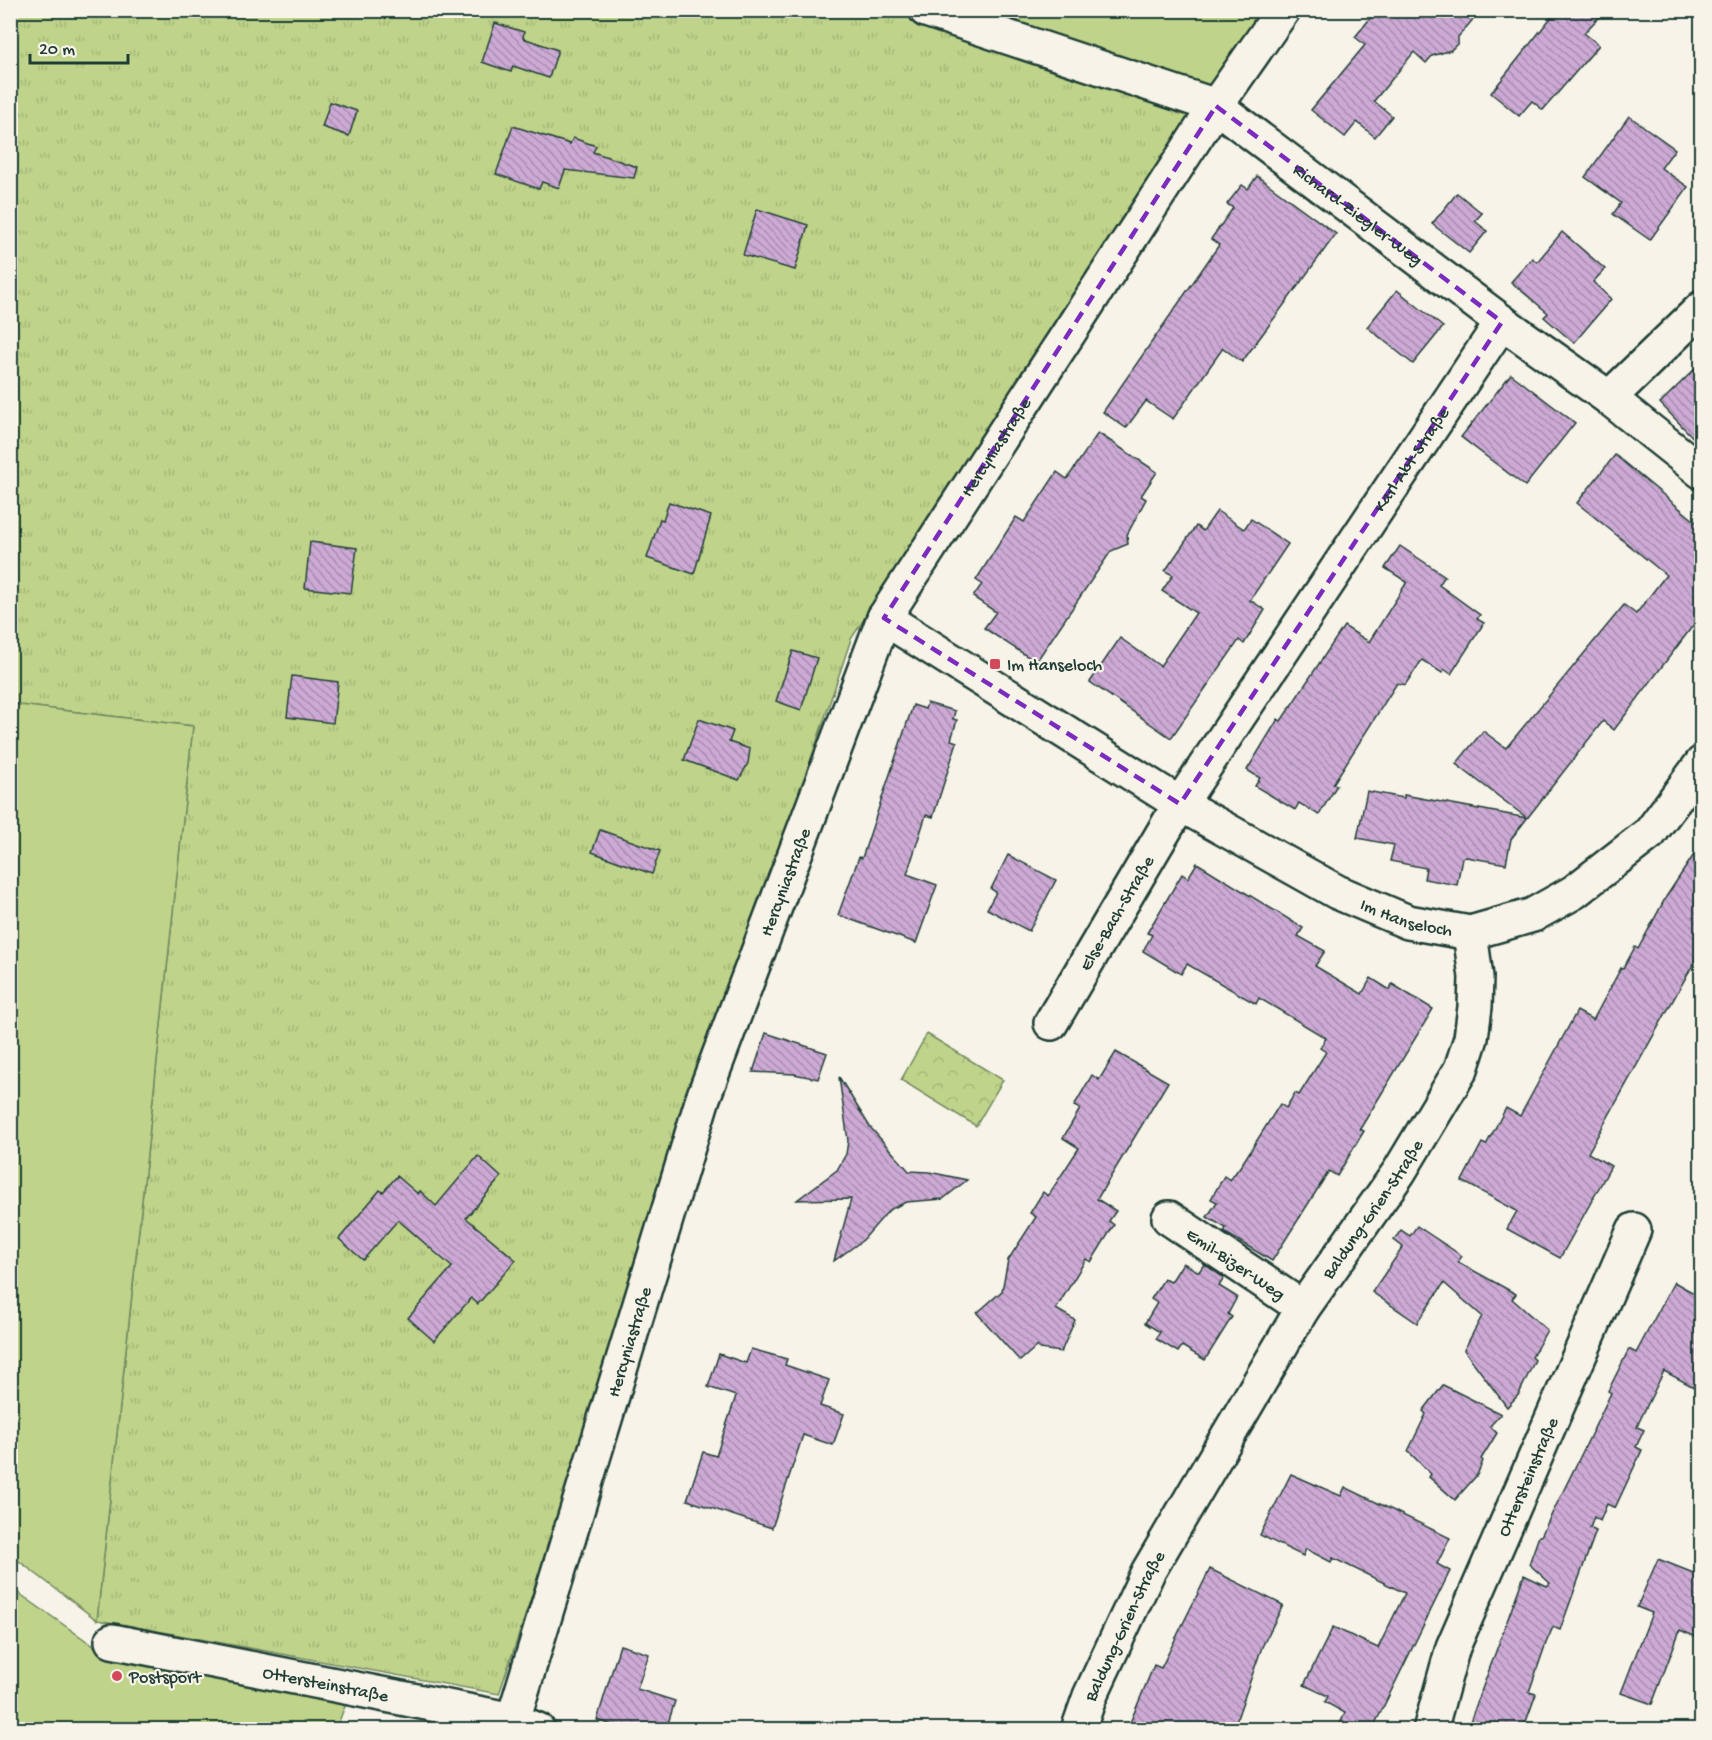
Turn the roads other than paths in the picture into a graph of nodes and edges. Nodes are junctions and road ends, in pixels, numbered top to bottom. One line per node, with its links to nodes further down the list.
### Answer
1 (926, 10): 3 (street)
2 (1283, 10): 3 (street, Hercyniastraße)
3 (1216, 106): 5 (street, Richard-Ziegler-Weg); 8 (street, Hercyniastraße)
4 (1701, 308): 6 (street)
5 (1502, 322): 6 (street); 10 (street, Karl-Abt-Straße)
6 (1609, 398): 7 (street)
7 (1701, 472)
8 (884, 618): 10 (street, Im Hanseloch); 17 (street, Hercyniastraße)
9 (1701, 763): 11 (street)
10 (1180, 804): 11 (street, Im Hanseloch); 12 (street, Else-Bach-Straße)
11 (1470, 933): 15 (street, Baldung-Grien-Straße)
12 (1051, 1023)
13 (1169, 1218): 15 (street, Emil-Bizer-Weg)
14 (1634, 1230): 19 (street, Ottersteinstraße)
15 (1303, 1308): 18 (street, Baldung-Grien-Straße)
16 (112, 1641): 17 (street, Ottersteinstraße)
17 (521, 1726)
18 (1078, 1730)
19 (1430, 1730)

